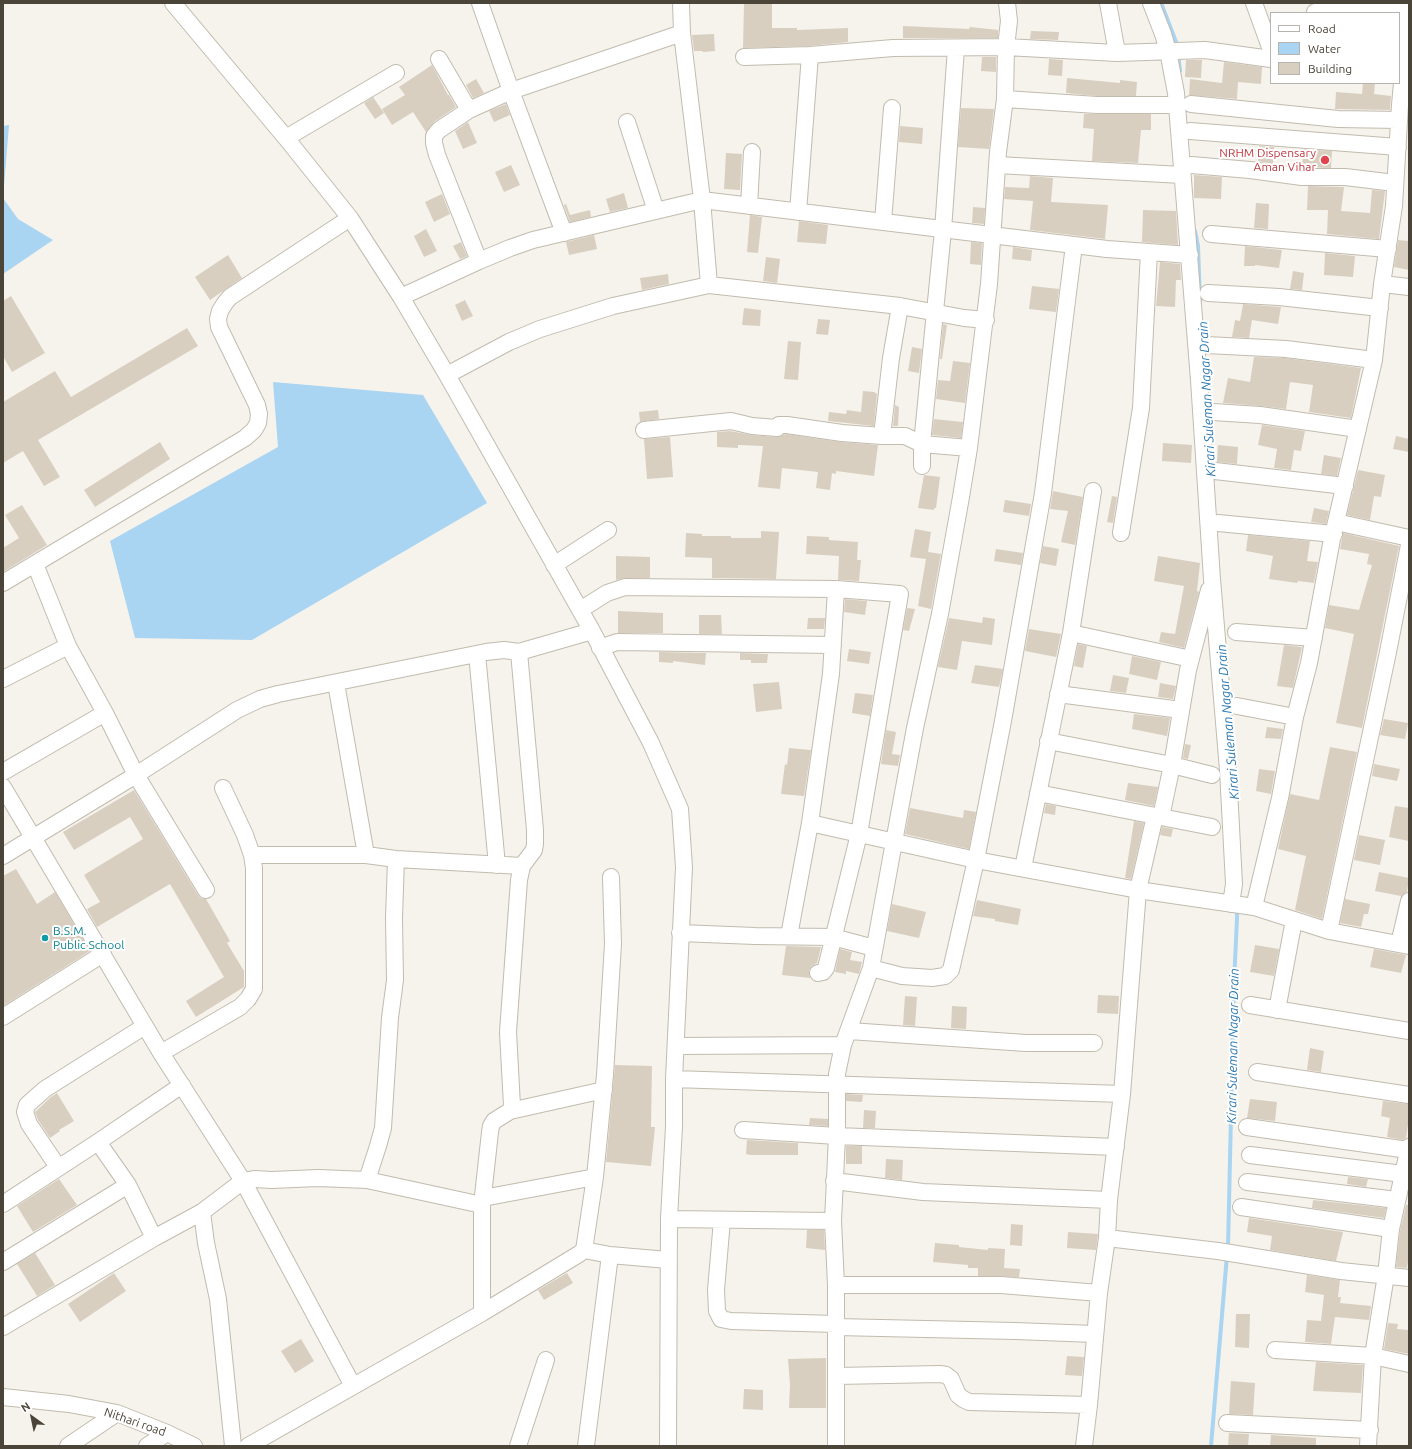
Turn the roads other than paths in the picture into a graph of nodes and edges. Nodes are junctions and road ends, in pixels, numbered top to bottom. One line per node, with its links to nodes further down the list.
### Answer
1 (173, 3): 30 (street)
2 (480, 3): 22 (street)
3 (681, 3): 10 (street)
4 (1007, 3): 11 (street)
5 (1108, 3): 15 (street)
6 (1151, 3): 14 (street)
7 (1254, 3): 12 (street)
8 (1409, 8): 9 (street); 20 (street)
9 (1316, 12)
10 (682, 33): 22 (street); 36 (street)
11 (1006, 47): 13 (street); 15 (street); 23 (street)
12 (1270, 47)
13 (956, 48): 16 (street); 42 (street)
14 (1175, 51): 15 (street); 19 (street); 24 (street)
15 (1117, 53)
16 (810, 55): 17 (street); 39 (street)
17 (744, 57)
18 (439, 59): 26 (street)
19 (1270, 59)
20 (1401, 66): 27 (street)
21 (396, 72): 30 (street)
22 (511, 91): 26 (street); 43 (street)
23 (1005, 99): 24 (street); 33 (street)
24 (1184, 104): 27 (street); 34 (street)
25 (892, 108): 41 (street)
26 (469, 110): 50 (street)
27 (1399, 120): 31 (street)
28 (627, 122): 38 (street)
29 (1190, 131): 31 (street)
30 (286, 138): 40 (street)
31 (1398, 147): 35 (street)
32 (752, 152): 37 (street)
33 (997, 165): 34 (street); 45 (street)
34 (1187, 170): 35 (street); 49 (street)
35 (1395, 183): 47 (street)
36 (702, 200): 37 (street); 38 (street); 52 (street)
37 (749, 206): 39 (street)
38 (656, 211): 43 (street)
39 (798, 212): 41 (street)
40 (350, 218): 55 (street); 79 (street)
41 (883, 222): 42 (street)
42 (943, 230): 45 (street); 58 (street)
43 (564, 233): 50 (street)
44 (1211, 234): 47 (street)
45 (992, 235): 46 (street); 59 (street)
46 (1074, 245): 48 (street); 120 (street)
47 (1388, 249): 51 (street)
48 (1149, 252): 49 (street); 76 (street)
49 (1190, 255): 81 (street)
50 (479, 261): 55 (street)
51 (1382, 284): 53 (street); 57 (street)
52 (709, 285): 56 (street); 62 (street)
53 (1409, 287)
54 (1208, 293): 57 (street)
55 (401, 297): 62 (street)
56 (900, 306): 58 (street); 66 (street)
57 (1380, 308): 61 (street)
58 (936, 312): 59 (street); 67 (street)
59 (986, 320): 68 (street)
60 (1206, 345): 61 (street)
61 (1374, 360): 64 (street)
62 (447, 375): 80 (street)
63 (1213, 412): 64 (street)
64 (1358, 429): 71 (street)
65 (644, 430): 66 (street)
66 (882, 436): 67 (street)
67 (922, 444): 68 (street); 69 (street)
68 (969, 448): 115 (street)
69 (922, 466)
70 (1215, 471): 71 (street)
71 (1345, 486): 74 (street)
72 (1093, 491): 87 (street)
73 (1218, 524): 74 (street)
74 (1335, 528): 77 (street); 88 (street)
75 (608, 530): 80 (street)
76 (1121, 533)
77 (1409, 538)
78 (1409, 545): 130 (street)
79 (35, 564): 82 (street); 89 (street)
80 (554, 564): 84 (street)
81 (1212, 579): 94 (street); 128 (street)
82 (3, 583)
83 (836, 589): 84 (street); 90 (street); 113 (street)
84 (580, 610): 85 (street)
85 (592, 632): 91 (street); 92 (street)
86 (1236, 632): 88 (street)
87 (1071, 633): 94 (street); 97 (street)
88 (1314, 638): 101 (street)
89 (68, 646): 95 (street); 100 (street)
90 (833, 646): 91 (street); 111 (street)
91 (600, 648): 131 (street)
92 (519, 652): 93 (street); 122 (street)
93 (477, 654): 96 (street); 121 (street)
94 (1191, 659): 99 (street)
95 (3, 679)
96 (336, 683): 105 (street); 117 (street)
97 (1058, 694): 99 (street); 102 (street)
98 (1237, 706): 101 (street)
99 (1181, 710): 103 (street)
100 (105, 714): 104 (street); 105 (street)
101 (1296, 718): 128 (street)
102 (1048, 741): 103 (street); 109 (street)
103 (1172, 765): 106 (street); 110 (street)
104 (3, 772)
105 (136, 775): 114 (street); 125 (street)
106 (1212, 775)
107 (3, 787): 114 (street)
108 (223, 788): 116 (street)
109 (1038, 793): 110 (street); 123 (street)
110 (1158, 816): 112 (street); 126 (street)
111 (810, 823): 113 (street); 132 (street)
112 (1212, 828)
113 (858, 834): 115 (street); 133 (street)
114 (34, 837): 118 (street); 136 (street)
115 (894, 843): 120 (street); 135 (street)
116 (252, 855): 117 (street); 147 (street)
117 (366, 855): 119 (street)
118 (3, 856)
119 (396, 859): 121 (street); 166 (street)
120 (976, 860): 123 (street); 137 (street)
121 (498, 865): 122 (street)
122 (522, 866): 155 (street)
123 (1023, 868): 126 (street)
124 (611, 877): 152 (street)
125 (206, 890)
126 (1138, 890): 128 (street); 153 (street)
127 (1409, 901): 134 (street)
128 (1240, 905): 129 (street)
129 (1294, 920): 130 (street); 140 (street)
130 (1329, 931): 134 (street)
131 (680, 933): 132 (street); 146 (street)
132 (789, 936): 133 (street)
133 (833, 937): 135 (street); 138 (street)
134 (1404, 945)
135 (874, 948): 137 (street)
136 (103, 954): 141 (street); 142 (street)
137 (871, 968): 144 (street)
138 (818, 973)
139 (1250, 1005): 140 (street)
140 (1277, 1010): 143 (street)
141 (3, 1017)
142 (145, 1026): 147 (street); 163 (street)
143 (1409, 1031)
144 (846, 1038): 145 (street); 146 (street); 150 (street)
145 (1094, 1043)
146 (676, 1046): 149 (street)
147 (161, 1053): 151 (street)
148 (1257, 1072): 154 (street)
149 (674, 1079): 150 (street); 177 (street)
150 (837, 1084): 153 (street); 158 (street)
151 (182, 1085): 159 (street); 167 (street)
152 (604, 1090): 155 (street); 165 (street)
153 (1122, 1094): 160 (street)
154 (1409, 1095)
155 (510, 1111): 173 (street)
156 (1247, 1126): 161 (street)
157 (742, 1130): 158 (street)
158 (837, 1136): 160 (street); 168 (street)
159 (98, 1142): 163 (street); 170 (street)
160 (1116, 1147): 172 (street)
161 (1409, 1148): 164 (street)
162 (1250, 1155): 164 (street)
163 (58, 1167): 174 (street)
164 (1403, 1174): 171 (street)
165 (596, 1177): 173 (street); 183 (street)
166 (367, 1180): 167 (street); 173 (street)
167 (243, 1181): 176 (street); 200 (street)
168 (834, 1181): 172 (street); 179 (street)
169 (1247, 1182): 171 (street)
170 (128, 1184): 181 (street); 186 (street)
171 (1402, 1194): 180 (street)
172 (1110, 1200): 182 (street)
173 (482, 1201): 191 (street)
174 (3, 1204)
175 (1241, 1207): 180 (street)
176 (202, 1212): 181 (street); 210 (street)
177 (669, 1219): 178 (street); 185 (street)
178 (722, 1220): 179 (street); 192 (street)
179 (833, 1221): 189 (street)
180 (1391, 1229): 187 (street)
181 (154, 1238): 193 (street)
182 (1107, 1238): 187 (street); 190 (street)
183 (584, 1250): 184 (street); 191 (street)
184 (610, 1255): 185 (street); 213 (street)
185 (668, 1260): 214 (street)
186 (3, 1262)
187 (1386, 1275): 188 (street); 196 (street)
188 (1409, 1278)
189 (836, 1285): 190 (street); 192 (street)
190 (1099, 1293): 194 (street)
191 (482, 1313): 200 (street)
192 (836, 1325): 194 (street); 199 (street)
193 (3, 1327)
194 (1095, 1334): 202 (street)
195 (1275, 1350): 196 (street)
196 (1373, 1356): 198 (street); 206 (street)
197 (546, 1360): 212 (street)
198 (1409, 1364)
199 (836, 1376): 202 (street); 215 (street)
200 (353, 1386): 211 (street)
201 (3, 1397): 203 (street, Nithari road)
202 (1089, 1405): 216 (street)
203 (116, 1413): 205 (street, Nithari road); 207 (street)
204 (1227, 1423): 206 (street)
205 (167, 1433): 208 (street); 209 (street, Nithari road)
206 (1369, 1438)
207 (68, 1446)
208 (147, 1446)
209 (194, 1446)
210 (233, 1446)
211 (248, 1446)
212 (518, 1446)
213 (586, 1446)
214 (668, 1446)
215 (836, 1446)
216 (1084, 1446)

